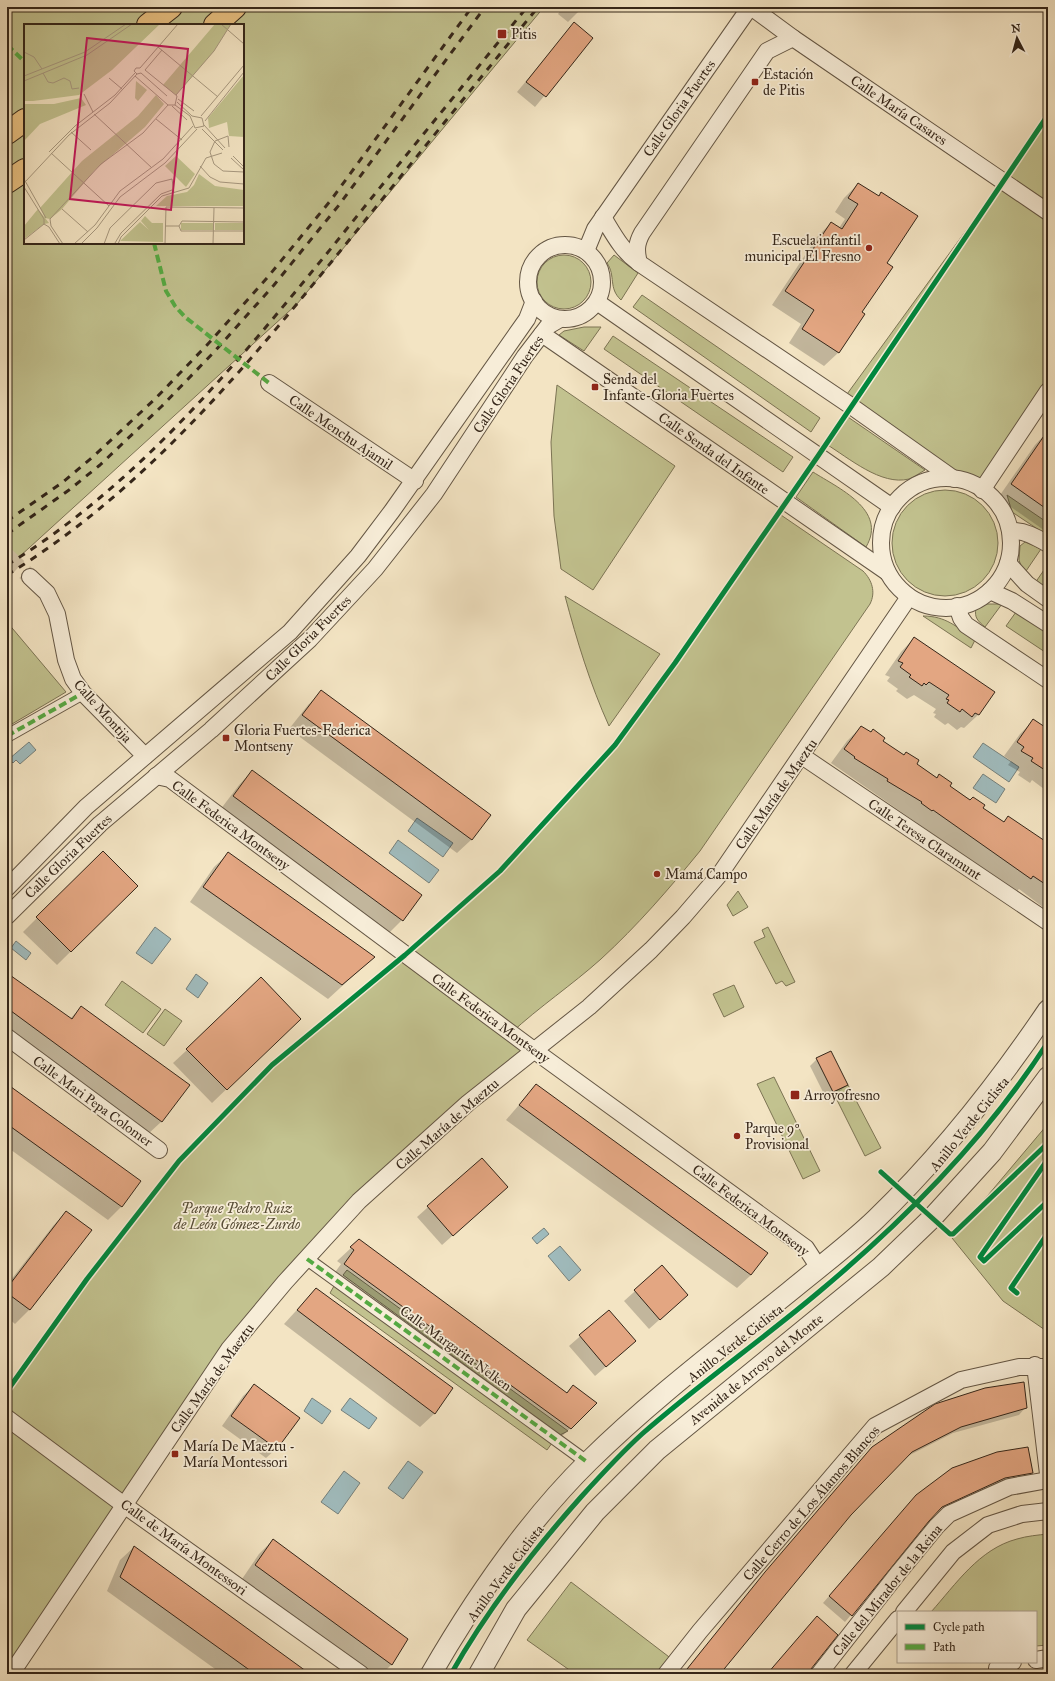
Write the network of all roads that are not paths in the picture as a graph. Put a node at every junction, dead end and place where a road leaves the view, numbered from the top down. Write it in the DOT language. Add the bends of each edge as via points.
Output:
graph roads {
  1 [pos="171,7"];
  2 [pos="235,7"];
  3 [pos="751,7"];
  4 [pos="149,24"];
  5 [pos="216,24"];
  6 [pos="793,38"];
  7 [pos="24,121"];
  8 [pos="7,133"];
  9 [pos="24,171"];
  10 [pos="7,182"];
  11 [pos="1048,212"];
  12 [pos="603,217"];
  13 [pos="586,251"];
  14 [pos="638,257"];
  15 [pos="534,302"];
  16 [pos="596,302"];
  17 [pos="560,319"];
  18 [pos="542,334"];
  19 [pos="268,383"];
  20 [pos="1048,391"];
  21 [pos="954,479"];
  22 [pos="414,482"];
  23 [pos="982,490"];
  24 [pos="892,507"];
  25 [pos="1010,531"];
  26 [pos="1048,544"];
  27 [pos="1008,563"];
  28 [pos="887,572"];
  29 [pos="30,577"];
  30 [pos="990,591"];
  31 [pos="909,597"];
  32 [pos="1048,599"];
  33 [pos="957,606"];
  34 [pos="1048,624"];
  35 [pos="1048,680"];
  36 [pos="83,693"];
  37 [pos="7,736"];
  38 [pos="145,756"];
  39 [pos="802,756"];
  40 [pos="156,776"];
  41 [pos="7,888"];
  42 [pos="7,916"];
  43 [pos="1048,922"];
  44 [pos="1048,1010"];
  45 [pos="7,1037"];
  46 [pos="535,1051"];
  47 [pos="1048,1077"];
  48 [pos="159,1150"];
  49 [pos="307,1259"];
  50 [pos="819,1268"];
  51 [pos="1042,1366"];
  52 [pos="7,1418"];
  53 [pos="587,1462"];
  54 [pos="1048,1474"];
  55 [pos="1048,1480"];
  56 [pos="124,1505"];
  57 [pos="1048,1511"];
  58 [pos="905,1611"];
  59 [pos="897,1620"];
  60 [pos="1048,1658"];
  61 [pos="1037,1660"];
  62 [pos="11,1674"];
  63 [pos="361,1674"];
  64 [pos="431,1674"];
  65 [pos="478,1674"];
  66 [pos="666,1674"];
  67 [pos="819,1674"];
  68 [pos="852,1674"];
  1 -- 4 [label="highway"];
  2 -- 5 [label="highway"];
  3 -- 6 [label="street, Calle María Casares"];
  3 -- 12 [label="street, Calle Gloria Fuertes"];
  6 -- 11 [label="street, Calle María Casares"];
  6 -- 14 [label="street" via="767,51 642,233 638,241"];
  7 -- 8 [label="highway"];
  9 -- 10 [label="highway"];
  12 -- 13 [label="street, Calle Gloria Fuertes" via="595,228"];
  12 -- 14 [label="street" via="628,255"];
  13 -- 15 [label="street" via="569,245 552,247 538,257 528,278"];
  13 -- 16 [label="street" via="596,261 602,274 602,289"];
  14 -- 21 [label="street"];
  15 -- 17 [label="street" via="540,311"];
  15 -- 22 [label="street, Calle Gloria Fuertes" via="527,319"];
  16 -- 17 [label="street" via="591,310 583,315"];
  16 -- 24 [label="street"];
  17 -- 18 [label="street, Calle Gloria Fuertes" via="548,326"];
  18 -- 28 [label="street, Calle Senda del Infante"];
  18 -- 40 [label="street, Calle Gloria Fuertes" via="434,494 376,569 306,644"];
  19 -- 22 [label="street, Calle Menchu Ajamil"];
  20 -- 23 [label="street"];
  21 -- 23 [label="street"];
  21 -- 24 [label="street" via="936,479 919,484 904,494"];
  22 -- 38 [label="street, Calle Gloria Fuertes" via="358,556 290,632"];
  23 -- 25 [label="street" via="995,501"];
  24 -- 28 [label="street" via="884,523 881,539 882,556"];
  25 -- 26 [label="street" via="1033,536"];
  25 -- 27 [label="street"];
  27 -- 30 [label="street" via="1001,578"];
  27 -- 32 [label="street" via="1025,582"];
  28 -- 31 [label="street"];
  29 -- 36 [label="street, Calle Montija" via="47,593 56,614 66,660 73,679"];
  30 -- 33 [label="street" via="975,601"];
  30 -- 34 [label="street" via="1012,601"];
  31 -- 33 [label="street" via="924,605 941,608"];
  31 -- 39 [label="street, Calle María de Maeztu"];
  33 -- 35 [label="street" via="966,625"];
  36 -- 37 [label="street"];
  36 -- 38 [label="street, Calle Montija"];
  38 -- 41 [label="street, Calle Gloria Fuertes" via="86,807"];
  39 -- 43 [label="street, Calle Teresa Claramunt"];
  39 -- 46 [label="street, Calle María de Maeztu" via="720,874 683,917 631,970"];
  40 -- 42 [label="street, Calle Gloria Fuertes" via="100,824"];
  40 -- 46 [label="street, Calle Federica Montseny" via="170,780"];
  44 -- 50 [label="street" via="982,1101 924,1169 875,1220"];
  45 -- 48 [label="street, Calle Mari Pepa Colomer"];
  46 -- 49 [label="street, Calle María de Maeztu" via="468,1103 359,1201"];
  46 -- 50 [label="street, Calle Federica Montseny" via="806,1248"];
  47 -- 65 [label="street, Avenida de Arroyo del Monte" via="992,1152 942,1208 880,1267 657,1450 596,1512 516,1609"];
  49 -- 53 [label="street, Calle Margarita Nelken"];
  49 -- 56 [label="street, Calle María de Maeztu" via="228,1349"];
  50 -- 53 [label="street" via="632,1421"];
  51 -- 54 [label="street, Calle Cerro de Los Álamos Blancos"];
  51 -- 66 [label="street, Calle Cerro de Los Álamos Blancos" via="1019,1367 961,1380 874,1426"];
  52 -- 56 [label="street, Calle de María Montessori"];
  53 -- 64 [label="street" via="514,1548 475,1602"];
  55 -- 67 [label="street, Calle del Mirador de la Reina" via="1009,1486 949,1514 899,1572"];
  56 -- 62 [label="street, Calle María de Maeztu"];
  56 -- 63 [label="street, Calle de María Montessori"];
  57 -- 58 [label="street, Calle del Mirador de la Reina" via="1022,1514 988,1525 953,1552"];
  59 -- 68 [label="street, Calle del Mirador de la Reina"];
  60 -- 61 [label="street"];
}
